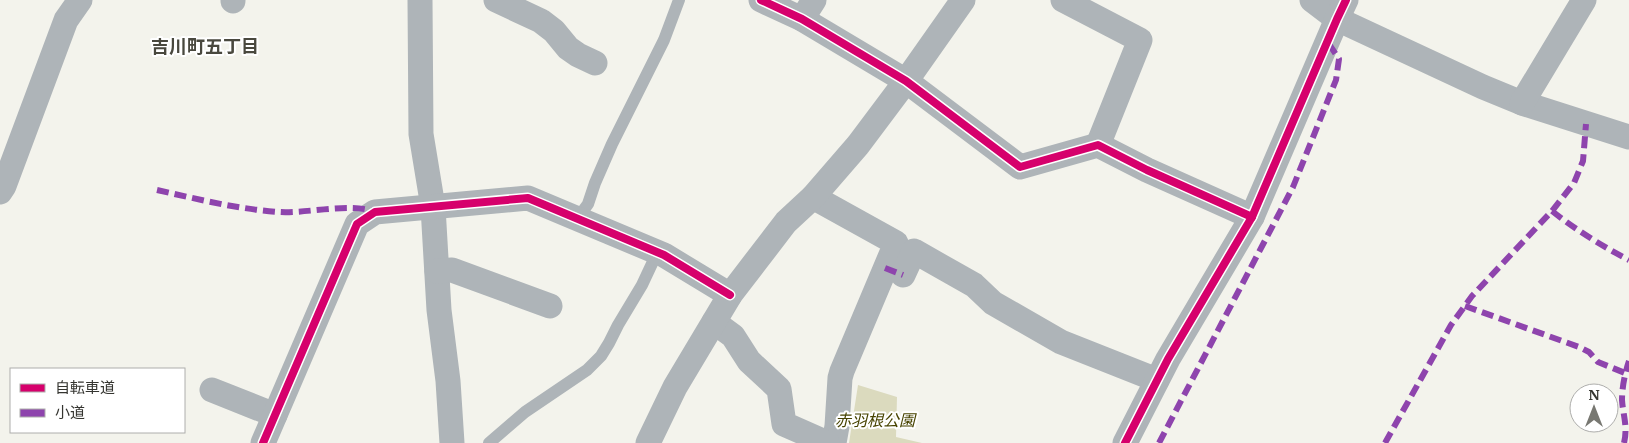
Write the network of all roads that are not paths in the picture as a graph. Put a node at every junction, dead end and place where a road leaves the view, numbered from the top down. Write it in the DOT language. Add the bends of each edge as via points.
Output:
graph roads {
  1 [pos="80,0"];
  2 [pos="420,0"];
  3 [pos="496,0"];
  4 [pos="679,0"];
  5 [pos="761,0"];
  6 [pos="963,0"];
  7 [pos="1063,0"];
  8 [pos="1312,0"];
  9 [pos="1584,0"];
  10 [pos="808,9"];
  11 [pos="1342,9"];
  12 [pos="595,62"];
  13 [pos="906,81"];
  14 [pos="1522,103"];
  15 [pos="1629,137"];
  16 [pos="1098,145"];
  17 [pos="0,192"];
  18 [pos="813,197"];
  19 [pos="433,207"];
  20 [pos="1252,217"];
  21 [pos="578,219"];
  22 [pos="658,253"];
  23 [pos="437,272"];
  24 [pos="903,275"];
  25 [pos="730,295"];
  26 [pos="550,306"];
  27 [pos="714,322"];
  28 [pos="1157,380"];
  29 [pos="240,387"];
  30 [pos="212,390"];
  31 [pos="278,409"];
  32 [pos="263,443"];
  33 [pos="452,443"];
  34 [pos="490,443"];
  35 [pos="648,443"];
  36 [pos="827,443"];
  37 [pos="834,443"];
  38 [pos="1125,443"];
  1 -- 17 [label="street" via="66,20"];
  2 -- 19 [label="street" via="421,134"];
  3 -- 12 [label="street" via="542,21 568,48"];
  4 -- 21 [label="lane" via="664,40 612,144 588,204"];
  5 -- 10 [label="street"];
  6 -- 13 [label="street"];
  7 -- 16 [label="street" via="1140,40"];
  8 -- 11 [label="street"];
  9 -- 14 [label="street"];
  10 -- 13 [label="street"];
  11 -- 14 [label="street"];
  11 -- 20 [label="street"];
  13 -- 16 [label="street" via="1020,167"];
  13 -- 18 [label="street" via="858,145"];
  14 -- 15 [label="street"];
  16 -- 20 [label="street"];
  18 -- 25 [label="street" via="786,222"];
  18 -- 37 [label="street" via="896,243 842,371"];
  19 -- 21 [label="street" via="528,198"];
  19 -- 23 [label="street"];
  19 -- 31 [label="street" via="375,212 357,224"];
  20 -- 28 [label="street"];
  21 -- 22 [label="street"];
  22 -- 25 [label="street"];
  22 -- 34 [label="lane" via="601,356 525,412"];
  23 -- 26 [label="street" via="452,270"];
  23 -- 33 [label="street"];
  24 -- 28 [label="street" via="914,251 974,285 993,303 1061,342"];
  25 -- 27 [label="street"];
  27 -- 35 [label="street" via="675,387"];
  27 -- 36 [label="street" via="733,336 749,361 779,389 784,424"];
  28 -- 38 [label="street"];
  29 -- 31 [label="street"];
  30 -- 31 [label="street"];
  31 -- 32 [label="street"];
}
